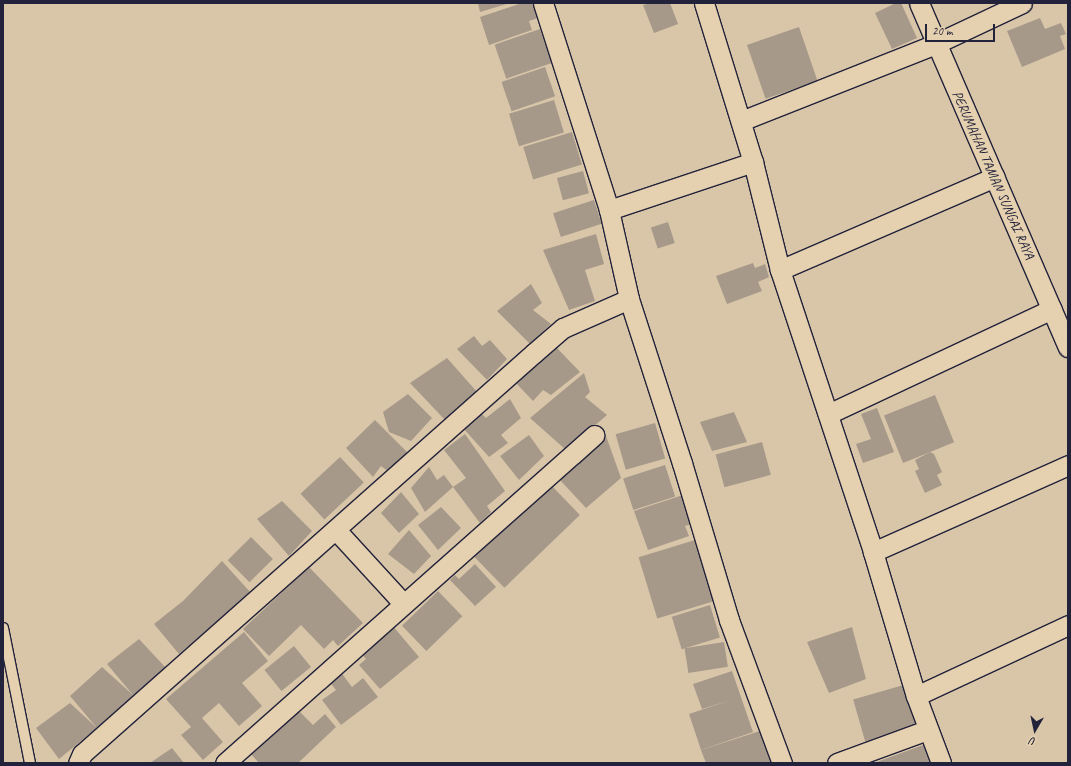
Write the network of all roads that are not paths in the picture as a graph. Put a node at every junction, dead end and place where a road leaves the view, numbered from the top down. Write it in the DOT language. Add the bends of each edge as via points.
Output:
graph roads {
  1 [pos="543,3"];
  2 [pos="704,3"];
  3 [pos="919,3"];
  4 [pos="1022,3"];
  5 [pos="935,44"];
  6 [pos="741,121"];
  7 [pos="754,162"];
  8 [pos="995,177"];
  9 [pos="609,210"];
  10 [pos="780,270"];
  11 [pos="628,299"];
  12 [pos="1052,309"];
  13 [pos="1068,347"];
  14 [pos="828,414"];
  15 [pos="594,435"];
  16 [pos="1068,465"];
  17 [pos="336,530"];
  18 [pos="873,552"];
  19 [pos="403,603"];
  20 [pos="1068,625"];
  21 [pos="3,628"];
  22 [pos="916,696"];
  23 [pos="927,730"];
  24 [pos="30,763"];
  25 [pos="78,763"];
  26 [pos="225,763"];
  27 [pos="782,763"];
  28 [pos="837,763"];
  29 [pos="941,763"];
  1 -- 9 [label="street"];
  2 -- 6 [label="street"];
  3 -- 5 [label="street, PERUMAHAN TAMAN SUNGAI RAYA"];
  4 -- 5 [label="street"];
  5 -- 6 [label="street"];
  5 -- 8 [label="street, PERUMAHAN TAMAN SUNGAI RAYA"];
  6 -- 7 [label="street"];
  7 -- 9 [label="street"];
  7 -- 10 [label="street"];
  8 -- 10 [label="street"];
  8 -- 12 [label="street, PERUMAHAN TAMAN SUNGAI RAYA"];
  9 -- 11 [label="street"];
  10 -- 14 [label="street"];
  11 -- 17 [label="street" via="563,328"];
  11 -- 27 [label="street" via="682,463 729,620"];
  12 -- 13 [label="street, PERUMAHAN TAMAN SUNGAI RAYA"];
  12 -- 14 [label="street"];
  14 -- 18 [label="street"];
  15 -- 19 [label="street"];
  16 -- 18 [label="street"];
  17 -- 19 [label="street"];
  17 -- 25 [label="street" via="82,754"];
  18 -- 22 [label="street"];
  19 -- 26 [label="street"];
  20 -- 22 [label="street"];
  21 -- 24 [label="lane"];
  22 -- 23 [label="street"];
  23 -- 28 [label="street"];
  23 -- 29 [label="street"];
}
